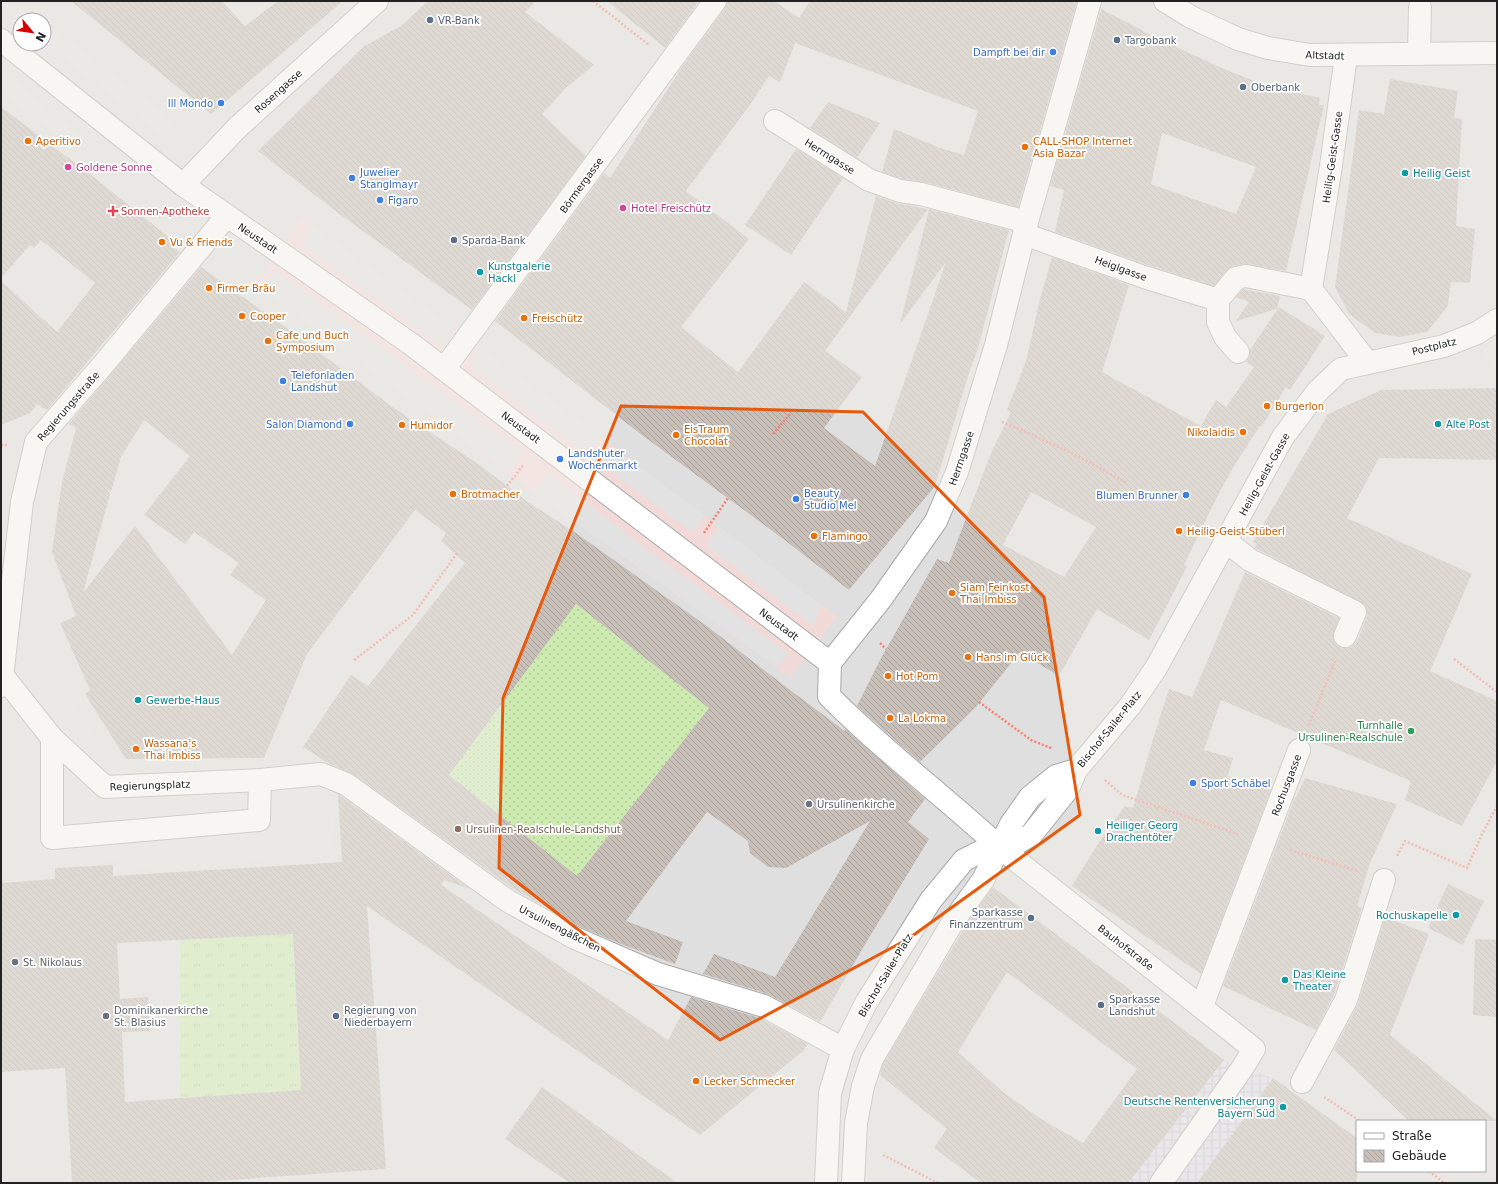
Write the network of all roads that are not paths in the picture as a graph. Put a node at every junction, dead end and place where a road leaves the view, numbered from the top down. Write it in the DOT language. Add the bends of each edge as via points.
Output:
graph roads {
  1 [pos="378,1"];
  2 [pos="715,1"];
  3 [pos="1090,1"];
  4 [pos="1165,1"];
  5 [pos="1420,7"];
  6 [pos="1,40"];
  7 [pos="1419,53"];
  8 [pos="1497,53"];
  9 [pos="1346,56"];
  10 [pos="775,121"];
  11 [pos="183,185"];
  12 [pos="226,217"];
  13 [pos="1026,228"];
  14 [pos="1311,289"];
  15 [pos="1218,300"];
  16 [pos="1497,320"];
  17 [pos="1238,352"];
  18 [pos="1367,362"];
  19 [pos="444,368"];
  20 [pos="1227,542"];
  21 [pos="1345,636"];
  22 [pos="830,663"];
  23 [pos="1156,668"];
  24 [pos="2,681"];
  25 [pos="52,738"];
  26 [pos="1299,750"];
  27 [pos="321,774"];
  28 [pos="260,780"];
  29 [pos="998,846"];
  30 [pos="1384,880"];
  31 [pos="1202,1006"];
  32 [pos="843,1049"];
  33 [pos="1302,1082"];
  34 [pos="826,1183"];
  35 [pos="853,1183"];
  36 [pos="1161,1183"];
  1 -- 11 [label="street, Rosengasse" via="238,128"];
  2 -- 19 [label="street, Börmergasse"];
  3 -- 13 [label="street, Herrngasse"];
  4 -- 9 [label="street, Altstadt" via="1191,17 1238,39 1268,48 1310,55"];
  5 -- 7 [label="street"];
  6 -- 11 [label="street, Neustadt"];
  7 -- 8 [label="street, Altstadt"];
  7 -- 9 [label="street, Altstadt"];
  9 -- 14 [label="street, Heilig-Geist-Gasse"];
  10 -- 13 [label="street, Herrngasse" via="869,180"];
  11 -- 12 [label="street, Neustadt"];
  12 -- 19 [label="street, Neustadt"];
  12 -- 24 [label="street, Regierungsstraße" via="36,442 22,502"];
  13 -- 15 [label="street, Heiglgasse" via="1144,277"];
  13 -- 22 [label="street, Herrngasse" via="996,345 958,472 936,521 881,600"];
  14 -- 15 [label="street" via="1246,276 1236,278"];
  14 -- 18 [label="street"];
  15 -- 17 [label="street" via="1218,322"];
  16 -- 18 [label="street, Postplatz" via="1477,333 1444,346"];
  18 -- 20 [label="street, Heilig-Geist-Gasse" via="1341,369 1317,392 1283,437"];
  19 -- 22 [label="street, Neustadt"];
  20 -- 21 [label="street" via="1250,560 1355,612"];
  20 -- 23 [label="street, Heilig-Geist-Gasse"];
  22 -- 29 [label="street" via="829,696"];
  23 -- 29 [label="street, Bischof-Sailer-Platz" via="1130,706 1080,766 1056,776 1030,797"];
  24 -- 25 [label="street, Regierungsplatz"];
  25 -- 28 [label="street, Regierungsplatz" via="105,787"];
  25 -- 28 [label="street" via="52,838 259,820"];
  26 -- 31 [label="street, Rochusgasse"];
  27 -- 28 [label="street, Regierungsplatz"];
  27 -- 32 [label="street, Ursulinengäßchen" via="346,784 508,901 575,938 658,974 764,1006"];
  29 -- 31 [label="street, Bauhofstraße"];
  29 -- 32 [label="street, Bischof-Sailer-Platz" via="964,860 931,900 866,1003"];
  29 -- 35 [label="street, Bischof-Sailer-Platz" via="983,880 954,920 872,1059 863,1086 854,1141"];
  30 -- 33 [label="street" via="1346,1000"];
  31 -- 36 [label="street, Bauhofstraße" via="1254,1049 1244,1067"];
  32 -- 34 [label="street, Bischof-Sailer-Platz" via="830,1093"];
}
